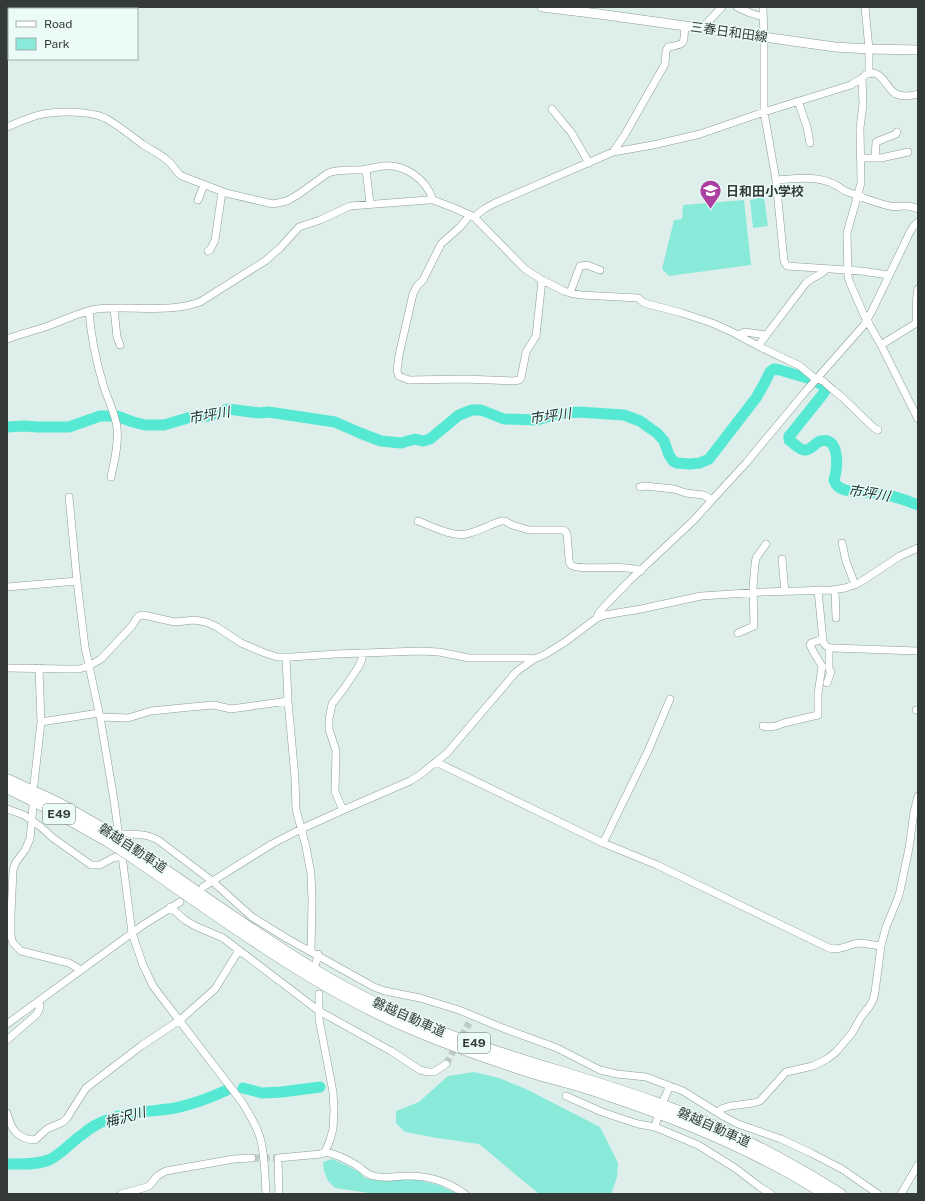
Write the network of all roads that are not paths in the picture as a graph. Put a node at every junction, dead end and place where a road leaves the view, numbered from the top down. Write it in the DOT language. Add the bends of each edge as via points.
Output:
graph roads {
  1 [pos="542,7"];
  2 [pos="722,7"];
  3 [pos="737,7"];
  4 [pos="763,7"];
  5 [pos="865,7"];
  6 [pos="763,17"];
  7 [pos="685,26"];
  8 [pos="703,28"];
  9 [pos="764,38"];
  10 [pos="869,49"];
  11 [pos="918,50"];
  12 [pos="869,74"];
  13 [pos="862,78"];
  14 [pos="918,94"];
  15 [pos="798,101"];
  16 [pos="552,109"];
  17 [pos="764,112"];
  18 [pos="7,127"];
  19 [pos="898,132"];
  20 [pos="810,143"];
  21 [pos="613,152"];
  22 [pos="908,152"];
  23 [pos="860,158"];
  24 [pos="875,158"];
  25 [pos="589,163"];
  26 [pos="366,169"];
  27 [pos="776,180"];
  28 [pos="204,185"];
  29 [pos="222,192"];
  30 [pos="858,196"];
  31 [pos="198,200"];
  32 [pos="433,200"];
  33 [pos="370,204"];
  34 [pos="918,208"];
  35 [pos="472,216"];
  36 [pos="918,222"];
  37 [pos="208,251"];
  38 [pos="826,269"];
  39 [pos="600,270"];
  40 [pos="848,270"];
  41 [pos="889,275"];
  42 [pos="542,280"];
  43 [pos="918,289"];
  44 [pos="570,293"];
  45 [pos="114,309"];
  46 [pos="89,311"];
  47 [pos="867,320"];
  48 [pos="917,322"];
  49 [pos="738,335"];
  50 [pos="766,335"];
  51 [pos="7,339"];
  52 [pos="120,345"];
  53 [pos="881,345"];
  54 [pos="758,346"];
  55 [pos="818,378"];
  56 [pos="918,419"];
  57 [pos="878,430"];
  58 [pos="111,477"];
  59 [pos="640,487"];
  60 [pos="69,497"];
  61 [pos="712,500"];
  62 [pos="418,521"];
  63 [pos="842,543"];
  64 [pos="766,544"];
  65 [pos="918,548"];
  66 [pos="782,559"];
  67 [pos="641,571"];
  68 [pos="77,581"];
  69 [pos="855,585"];
  70 [pos="7,587"];
  71 [pos="818,590"];
  72 [pos="834,590"];
  73 [pos="785,592"];
  74 [pos="753,593"];
  75 [pos="597,618"];
  76 [pos="836,618"];
  77 [pos="738,633"];
  78 [pos="823,639"];
  79 [pos="829,648"];
  80 [pos="918,651"];
  81 [pos="362,653"];
  82 [pos="286,657"];
  83 [pos="534,659"];
  84 [pos="89,666"];
  85 [pos="7,668"];
  86 [pos="39,668"];
  87 [pos="827,684"];
  88 [pos="670,699"];
  89 [pos="288,701"];
  90 [pos="100,715"];
  91 [pos="41,722"];
  92 [pos="763,726"];
  93 [pos="436,762"];
  94 [pos="7,778"];
  95 [pos="34,784"];
  96 [pos="7,788"];
  97 [pos="918,796"];
  98 [pos="33,806"];
  99 [pos="7,809"];
  100 [pos="343,810"];
  101 [pos="31,820"];
  102 [pos="915,820"];
  103 [pos="301,829"];
  104 [pos="113,832"];
  105 [pos="603,843"];
  106 [pos="122,856"];
  107 [pos="212,881"];
  108 [pos="203,887"];
  109 [pos="180,902"];
  110 [pos="170,907"];
  111 [pos="9,908"];
  112 [pos="132,933"];
  113 [pos="881,946"];
  114 [pos="239,950"];
  115 [pos="314,953"];
  116 [pos="316,963"];
  117 [pos="81,970"];
  118 [pos="319,994"];
  119 [pos="39,1001"];
  120 [pos="319,1011"];
  121 [pos="472,1015"];
  122 [pos="180,1020"];
  123 [pos="469,1023"];
  124 [pos="7,1024"];
  125 [pos="7,1040"];
  126 [pos="446,1064"];
  127 [pos="670,1086"];
  128 [pos="566,1096"];
  129 [pos="664,1099"];
  130 [pos="718,1112"];
  131 [pos="7,1113"];
  132 [pos="657,1119"];
  133 [pos="655,1126"];
  134 [pos="325,1152"];
  135 [pos="252,1158"];
  136 [pos="918,1166"];
  137 [pos="121,1194"];
  138 [pos="266,1194"];
  139 [pos="279,1194"];
  140 [pos="465,1194"];
  141 [pos="771,1194"];
  142 [pos="824,1194"];
  143 [pos="841,1194"];
  144 [pos="878,1194"];
  145 [pos="900,1194"];
  1 -- 7 [label="main road, 三春日和田線"];
  2 -- 8 [label="street"];
  3 -- 6 [label="street"];
  4 -- 6 [label="street"];
  5 -- 10 [label="street"];
  6 -- 9 [label="street"];
  7 -- 8 [label="main road, 三春日和田線"];
  7 -- 21 [label="street" via="684,42 668,47 665,64"];
  8 -- 9 [label="main road, 三春日和田線"];
  9 -- 10 [label="main road, 三春日和田線"];
  9 -- 17 [label="street"];
  10 -- 11 [label="main road, 三春日和田線"];
  10 -- 12 [label="street"];
  12 -- 13 [label="street"];
  12 -- 14 [label="street" via="879,75 895,94"];
  13 -- 15 [label="street" via="851,85"];
  13 -- 23 [label="street"];
  15 -- 17 [label="street"];
  15 -- 20 [label="street"];
  16 -- 25 [label="street" via="571,132"];
  17 -- 21 [label="street" via="700,134"];
  17 -- 27 [label="street"];
  18 -- 28 [label="street" via="42,115 76,112 95,115 121,128 169,161 179,174"];
  19 -- 24 [label="street" via="876,142"];
  21 -- 25 [label="street"];
  22 -- 24 [label="street"];
  23 -- 24 [label="street"];
  23 -- 30 [label="street" via="861,184"];
  25 -- 35 [label="street" via="495,203"];
  26 -- 29 [label="street" via="328,173 299,194 276,204"];
  26 -- 32 [label="street" via="392,166 410,172 421,180"];
  26 -- 33 [label="street"];
  27 -- 30 [label="street" via="813,178 839,186"];
  27 -- 38 [label="street" via="784,261 787,266"];
  28 -- 29 [label="street"];
  28 -- 31 [label="street"];
  29 -- 37 [label="street" via="215,240"];
  30 -- 34 [label="street" via="891,206"];
  30 -- 40 [label="street" via="847,233"];
  32 -- 33 [label="street"];
  32 -- 35 [label="street"];
  33 -- 45 [label="street" via="346,207 299,227 265,261 191,306"];
  35 -- 42 [label="street" via="525,269"];
  35 -- 42 [label="street" via="441,244 413,294 398,355 399,376 409,380 519,380 526,352 536,336"];
  36 -- 41 [label="street" via="910,232"];
  38 -- 40 [label="street"];
  38 -- 50 [label="street" via="806,283"];
  39 -- 44 [label="street" via="587,265 580,266"];
  40 -- 41 [label="street"];
  40 -- 47 [label="street" via="850,283"];
  41 -- 47 [label="street"];
  42 -- 44 [label="street"];
  43 -- 48 [label="street"];
  44 -- 49 [label="street" via="638,298 644,303 712,323"];
  45 -- 46 [label="street"];
  45 -- 52 [label="street"];
  46 -- 51 [label="street"];
  46 -- 58 [label="street" via="98,367 118,435"];
  47 -- 53 [label="street"];
  47 -- 55 [label="street"];
  48 -- 53 [label="street"];
  49 -- 50 [label="street" via="745,332"];
  49 -- 54 [label="street"];
  50 -- 54 [label="street"];
  53 -- 56 [label="street"];
  54 -- 55 [label="street" via="800,366"];
  55 -- 57 [label="street"];
  55 -- 61 [label="street"];
  59 -- 61 [label="street" via="674,489 703,495"];
  60 -- 68 [label="street"];
  61 -- 67 [label="street"];
  62 -- 67 [label="street" via="459,535 501,521 529,530 562,530 567,534 569,559 572,565 589,568 632,568"];
  63 -- 69 [label="street"];
  64 -- 74 [label="street" via="756,560"];
  65 -- 69 [label="street" via="900,556"];
  66 -- 73 [label="street"];
  67 -- 75 [label="street" via="603,608"];
  68 -- 70 [label="street"];
  68 -- 84 [label="street"];
  69 -- 72 [label="street"];
  71 -- 72 [label="street"];
  71 -- 73 [label="street"];
  71 -- 78 [label="street"];
  72 -- 76 [label="street"];
  73 -- 74 [label="street"];
  74 -- 75 [label="street" via="697,597"];
  74 -- 77 [label="street" via="754,626"];
  75 -- 83 [label="street" via="565,642"];
  78 -- 79 [label="street" via="824,645"];
  78 -- 92 [label="street" via="810,645 822,666 818,715 776,726"];
  79 -- 80 [label="street"];
  79 -- 87 [label="street" via="831,672"];
  81 -- 82 [label="street"];
  81 -- 83 [label="street" via="420,651 469,658"];
  81 -- 100 [label="street" via="359,666 332,704 328,719 336,751 335,792"];
  82 -- 84 [label="street" via="277,657 241,643 206,622 170,621 144,615 137,618 101,659"];
  82 -- 89 [label="street"];
  83 -- 93 [label="street" via="516,672 447,753"];
  84 -- 86 [label="street" via="79,669"];
  84 -- 90 [label="street"];
  85 -- 86 [label="street"];
  86 -- 91 [label="street"];
  88 -- 105 [label="street"];
  89 -- 90 [label="street" via="231,709 214,705 151,711 128,718"];
  89 -- 103 [label="street" via="296,809"];
  90 -- 91 [label="street"];
  90 -- 104 [label="street" via="114,800"];
  91 -- 95 [label="street"];
  93 -- 100 [label="street" via="410,781"];
  93 -- 105 [label="street"];
  94 -- 104 [label="highway, 磐越自動車道 / E49"];
  96 -- 142 [label="highway, 磐越自動車道 / E49, bridge" via="110,843 279,958 376,1013 464,1050 608,1095 690,1125 782,1169"];
  97 -- 102 [label="street"];
  98 -- 101 [label="street"];
  99 -- 101 [label="street"];
  100 -- 103 [label="street"];
  101 -- 106 [label="street" via="91,865 100,865"];
  101 -- 111 [label="street" via="30,839 13,870"];
  102 -- 113 [label="street" via="900,891"];
  103 -- 107 [label="street"];
  103 -- 115 [label="street" via="311,874"];
  104 -- 106 [label="street"];
  104 -- 107 [label="street" via="150,836"];
  104 -- 143 [label="highway, 磐越自動車道 / E49, bridge" via="256,932 307,965 373,1001 463,1040 693,1116 753,1144"];
  105 -- 113 [label="street" via="657,865 829,948 839,949 861,943"];
  106 -- 112 [label="street"];
  107 -- 108 [label="street"];
  107 -- 115 [label="street" via="252,917"];
  109 -- 110 [label="street"];
  110 -- 112 [label="street"];
  110 -- 114 [label="street" via="185,920 223,938"];
  111 -- 117 [label="street" via="11,936 17,948 69,963"];
  112 -- 117 [label="street"];
  112 -- 122 [label="street" via="153,986"];
  113 -- 130 [label="street" via="873,1000 852,1033 833,1055 813,1066 786,1072 760,1101 730,1106"];
  114 -- 120 [label="street"];
  114 -- 122 [label="street" via="215,989"];
  115 -- 116 [label="street"];
  115 -- 121 [label="street" via="385,991 420,998"];
  117 -- 119 [label="street"];
  118 -- 120 [label="street"];
  119 -- 124 [label="street"];
  119 -- 125 [label="street" via="37,1014"];
  120 -- 126 [label="street" via="392,1051 420,1070 434,1072"];
  120 -- 134 [label="street" via="334,1110 333,1129"];
  121 -- 123 [label="street"];
  121 -- 127 [label="street" via="557,1048 600,1070 646,1077"];
  122 -- 131 [label="street" via="86,1088 63,1122 47,1129 35,1140 13,1130"];
  122 -- 138 [label="street" via="242,1102 255,1125 263,1152"];
  127 -- 129 [label="street"];
  127 -- 130 [label="street"];
  128 -- 133 [label="street" via="602,1112 638,1124"];
  130 -- 144 [label="street" via="738,1124 811,1153 842,1169"];
  132 -- 133 [label="street"];
  133 -- 141 [label="street" via="698,1145"];
  134 -- 139 [label="street" via="319,1155 278,1158"];
  134 -- 140 [label="street" via="358,1165 373,1176 428,1178 450,1184"];
  135 -- 137 [label="street" via="166,1171 157,1176 150,1186"];
  136 -- 145 [label="street"];
}
